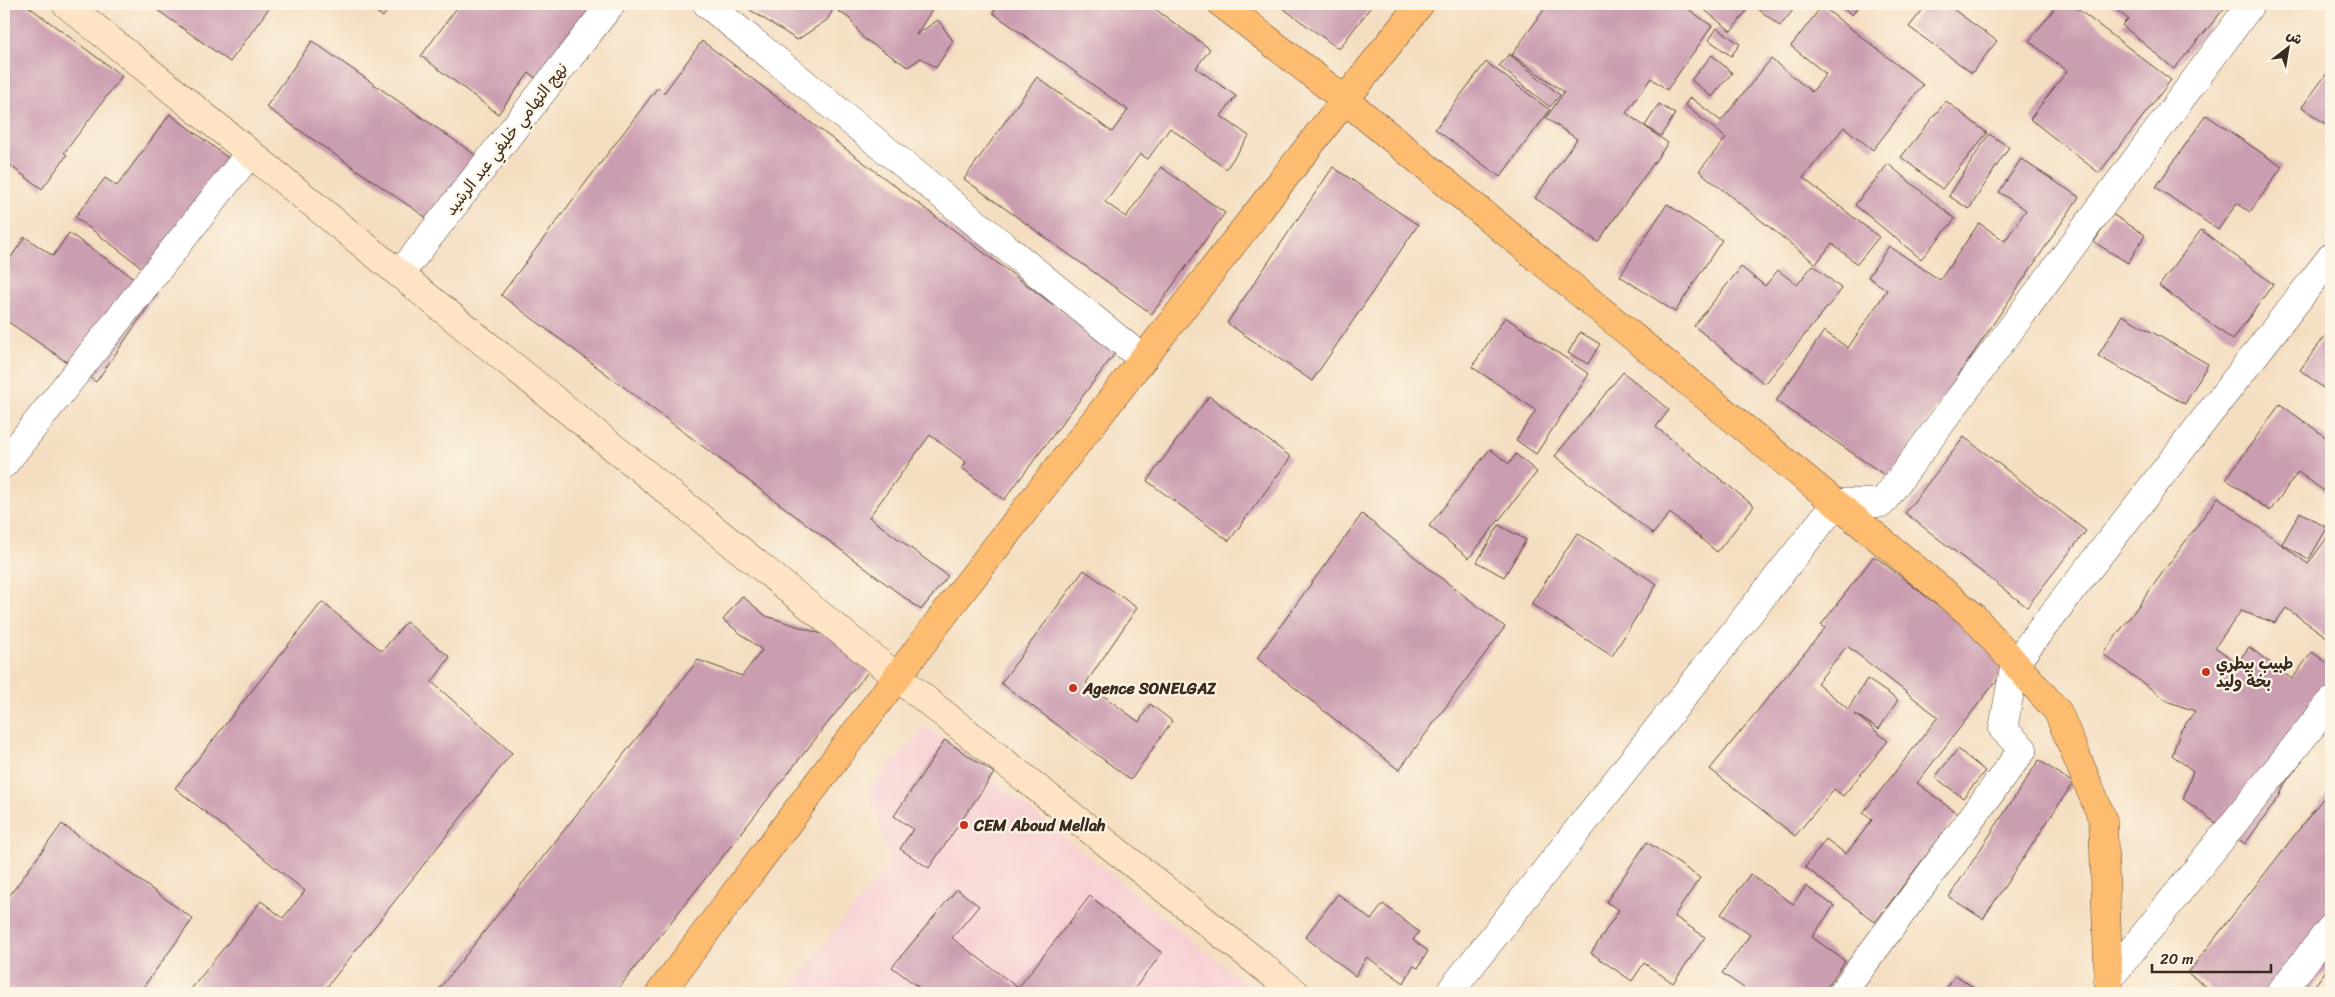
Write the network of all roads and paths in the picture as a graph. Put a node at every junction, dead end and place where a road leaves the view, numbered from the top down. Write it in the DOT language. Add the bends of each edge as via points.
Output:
graph roads {
  1 [pos="66,4"];
  2 [pos="611,4"];
  3 [pos="707,4"];
  4 [pos="1222,4"];
  5 [pos="1420,4"];
  6 [pos="2251,4"];
  7 [pos="1344,99"];
  8 [pos="250,152"];
  9 [pos="2331,257"];
  10 [pos="400,274"];
  11 [pos="1143,359"];
  12 [pos="4,464"];
  13 [pos="1836,503"];
  14 [pos="2015,663"];
  15 [pos="897,677"];
  16 [pos="2331,702"];
  17 [pos="2331,928"];
  18 [pos="2108,987"];
  19 [pos="660,993"];
  20 [pos="1296,993"];
  21 [pos="1449,993"];
  22 [pos="1842,993"];
  23 [pos="2280,993"];
  1 -- 8 [label="street"];
  2 -- 10 [label="street, نهج التهامي خليفي عبد الرشيد"];
  3 -- 11 [label="street"];
  4 -- 7 [label="main road"];
  5 -- 7 [label="main road"];
  6 -- 13 [label="street" via="1882,503"];
  7 -- 11 [label="main road"];
  7 -- 13 [label="main road"];
  8 -- 10 [label="street"];
  8 -- 12 [label="street"];
  9 -- 14 [label="street"];
  10 -- 15 [label="street"];
  11 -- 15 [label="main road"];
  13 -- 14 [label="main road" via="1973,616"];
  13 -- 21 [label="street"];
  14 -- 18 [label="main road" via="2058,712 2103,820"];
  14 -- 22 [label="street" via="2003,729 2023,748"];
  15 -- 19 [label="main road"];
  15 -- 20 [label="street"];
  16 -- 18 [label="street"];
  17 -- 23 [label="street"];
}
